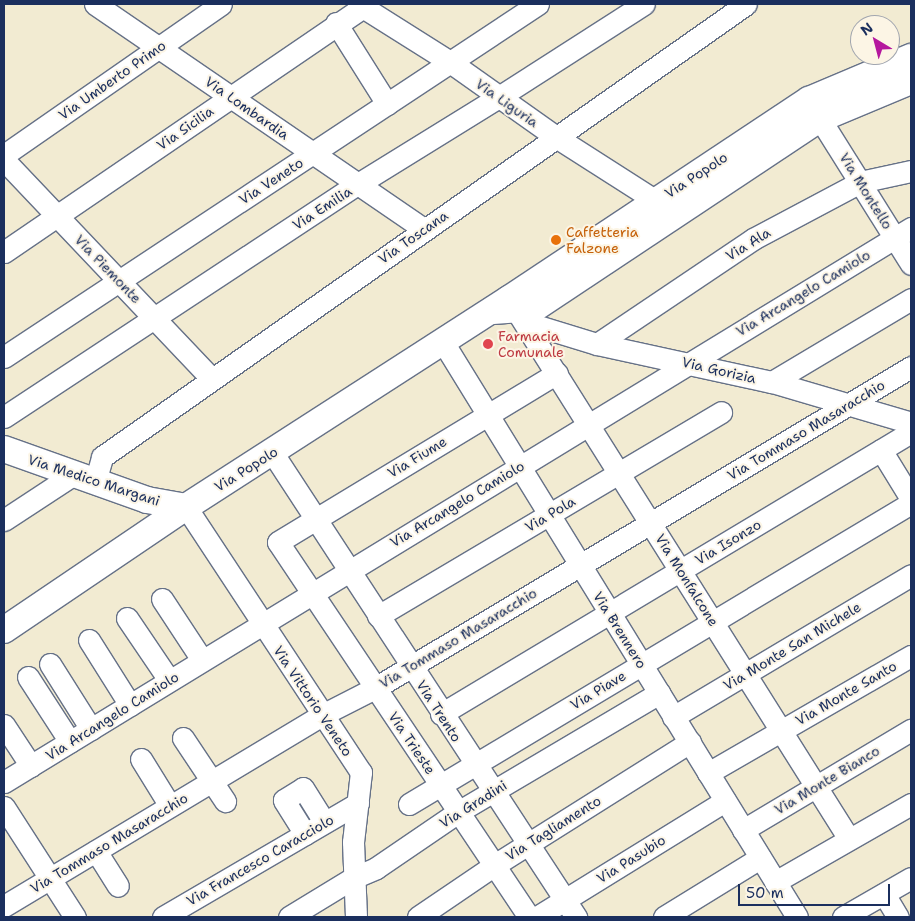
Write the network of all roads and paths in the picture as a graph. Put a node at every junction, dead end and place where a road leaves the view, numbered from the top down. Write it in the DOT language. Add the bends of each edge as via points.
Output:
graph roads {
  1 [pos="96,4"];
  2 [pos="221,4"];
  3 [pos="538,4"];
  4 [pos="644,4"];
  5 [pos="746,4"];
  6 [pos="362,5"];
  7 [pos="336,24"];
  8 [pos="159,47"];
  9 [pos="911,57"];
  10 [pos="450,62"];
  11 [pos="911,82"];
  12 [pos="230,97"];
  13 [pos="499,98"];
  14 [pos="388,104"];
  15 [pos="820,119"];
  16 [pos="556,137"];
  17 [pos="314,154"];
  18 [pos="4,156"];
  19 [pos="4,160"];
  20 [pos="911,170"];
  21 [pos="860,182"];
  22 [pos="358,184"];
  23 [pos="656,201"];
  24 [pos="57,216"];
  25 [pos="424,229"];
  26 [pos="903,232"];
  27 [pos="4,252"];
  28 [pos="911,264"];
  29 [pos="119,281"];
  30 [pos="911,298"];
  31 [pos="510,310"];
  32 [pos="155,318"];
  33 [pos="443,342"];
  34 [pos="597,344"];
  35 [pos="4,357"];
  36 [pos="688,362"];
  37 [pos="911,367"];
  38 [pos="557,373"];
  39 [pos="212,379"];
  40 [pos="772,382"];
  41 [pos="850,403"];
  42 [pos="721,412"];
  43 [pos="487,415"];
  44 [pos="4,417"];
  45 [pos="911,423"];
  46 [pos="589,424"];
  47 [pos="911,432"];
  48 [pos="4,449"];
  49 [pos="881,450"];
  50 [pos="272,452"];
  51 [pos="519,467"];
  52 [pos="620,473"];
  53 [pos="84,478"];
  54 [pos="147,500"];
  55 [pos="911,501"];
  56 [pos="186,507"];
  57 [pos="549,515"];
  58 [pos="4,520"];
  59 [pos="315,520"];
  60 [pos="651,522"];
  61 [pos="160,525"];
  62 [pos="278,542"];
  63 [pos="580,566"];
  64 [pos="348,570"];
  65 [pos="681,570"];
  66 [pos="911,575"];
  67 [pos="312,592"];
  68 [pos="162,599"];
  69 [pos="609,613"];
  70 [pos="378,616"];
  71 [pos="127,618"];
  72 [pos="712,620"];
  73 [pos="262,623"];
  74 [pos="4,630"];
  75 [pos="89,640"];
  76 [pos="911,656"];
  77 [pos="202,660"];
  78 [pos="50,664"];
  79 [pos="641,664"];
  80 [pos="410,665"];
  81 [pos="746,673"];
  82 [pos="28,677"];
  83 [pos="169,680"];
  84 [pos="374,688"];
  85 [pos="659,694"];
  86 [pos="130,705"];
  87 [pos="442,714"];
  88 [pos="322,715"];
  89 [pos="673,717"];
  90 [pos="4,725"];
  91 [pos="90,729"];
  92 [pos="911,730"];
  93 [pos="782,731"];
  94 [pos="183,738"];
  95 [pos="70,742"];
  96 [pos="690,742"];
  97 [pos="141,759"];
  98 [pos="474,765"];
  99 [pos="31,766"];
  100 [pos="708,773"];
  101 [pos="212,781"];
  102 [pos="4,782"];
  103 [pos="440,785"];
  104 [pos="816,786"];
  105 [pos="492,792"];
  106 [pos="725,800"];
  107 [pos="225,801"];
  108 [pos="358,803"];
  109 [pos="409,804"];
  110 [pos="911,804"];
  111 [pos="170,806"];
  112 [pos="4,807"];
  113 [pos="458,812"];
  114 [pos="324,822"];
  115 [pos="743,830"];
  116 [pos="305,834"];
  117 [pos="849,839"];
  118 [pos="527,845"];
  119 [pos="96,851"];
  120 [pos="760,858"];
  121 [pos="493,866"];
  122 [pos="353,878"];
  123 [pos="911,878"];
  124 [pos="50,879"];
  125 [pos="775,882"];
  126 [pos="118,886"];
  127 [pos="884,894"];
  128 [pos="4,906"];
  129 [pos="570,909"];
  130 [pos="75,917"];
  131 [pos="163,917"];
  132 [pos="289,917"];
  133 [pos="356,917"];
  134 [pos="418,917"];
  135 [pos="529,917"];
  136 [pos="536,917"];
  137 [pos="664,917"];
  138 [pos="797,917"];
  139 [pos="843,917"];
  140 [pos="898,917"];
  1 -- 8 [label="street, Via Lombardia"];
  2 -- 8 [label="street, Via Umberto Primo"];
  3 -- 10 [label="street, Via Veneto"];
  4 -- 13 [label="street, Via Emilia"];
  5 -- 16 [label="street, Via Toscana"];
  6 -- 7 [label="street, Via Sicilia"];
  6 -- 10 [label="street, Via Liguria"];
  7 -- 12 [label="street, Via Sicilia"];
  7 -- 14 [label="street"];
  8 -- 12 [label="street, Via Lombardia"];
  8 -- 18 [label="street, Via Umberto Primo"];
  9 -- 23 [label="street, Via Popolo" via="809,100"];
  10 -- 13 [label="street, Via Liguria"];
  10 -- 14 [label="street, Via Veneto"];
  11 -- 15 [label="street, Via Popolo"];
  12 -- 17 [label="street, Via Lombardia"];
  12 -- 24 [label="street, Via Sicilia"];
  13 -- 16 [label="street, Via Liguria"];
  13 -- 22 [label="street, Via Emilia"];
  14 -- 17 [label="street, Via Veneto"];
  15 -- 21 [label="street, Via Montello"];
  15 -- 31 [label="street, Via Popolo" via="535,308"];
  16 -- 23 [label="street, Via Liguria"];
  16 -- 25 [label="street, Via Toscana"];
  17 -- 22 [label="street, Via Lombardia"];
  17 -- 29 [label="street, Via Veneto"];
  19 -- 24 [label="street, Via Piemonte"];
  20 -- 21 [label="street, Via Ala"];
  21 -- 26 [label="street, Via Montello"];
  21 -- 34 [label="street, Via Ala" via="752,239"];
  22 -- 25 [label="street, Via Lombardia"];
  22 -- 32 [label="street, Via Emilia"];
  23 -- 31 [label="street, Via Popolo"];
  24 -- 27 [label="street, Via Sicilia"];
  24 -- 29 [label="street, Via Piemonte"];
  25 -- 39 [label="street, Via Toscana"];
  26 -- 28 [label="street, Via Montello"];
  26 -- 36 [label="street, Via Arcangelo Camiolo"];
  29 -- 32 [label="street, Via Piemonte"];
  29 -- 35 [label="street, Via Veneto"];
  30 -- 40 [label="street"];
  31 -- 33 [label="street, Via Popolo"];
  31 -- 34 [label="street, Via Gorizia"];
  31 -- 38 [label="street, Via Monfalcone"];
  32 -- 39 [label="street, Via Piemonte"];
  32 -- 44 [label="street, Via Emilia"];
  33 -- 43 [label="street, Via Brennero"];
  33 -- 50 [label="street, Via Popolo"];
  34 -- 36 [label="street, Via Gorizia"];
  36 -- 40 [label="street, Via Gorizia"];
  36 -- 46 [label="street, Via Arcangelo Camiolo"];
  37 -- 41 [label="street, Via Tommaso Masaracchio"];
  38 -- 43 [label="street, Via Fiume"];
  38 -- 46 [label="street, Via Monfalcone"];
  39 -- 53 [label="street, Via Toscana" via="102,456"];
  40 -- 41 [label="street, Via Gorizia"];
  41 -- 45 [label="street, Via Gorizia"];
  41 -- 60 [label="street, Via Tommaso Masaracchio"];
  42 -- 52 [label="street, Via Pola"];
  43 -- 51 [label="street, Via Brennero"];
  43 -- 59 [label="street, Via Fiume"];
  46 -- 51 [label="street, Via Arcangelo Camiolo"];
  46 -- 52 [label="street, Via Monfalcone"];
  47 -- 49 [label="street, Via Isonzo"];
  48 -- 53 [label="street, Via Medico Margani"];
  49 -- 55 [label="street"];
  49 -- 65 [label="street, Via Isonzo"];
  50 -- 56 [label="street, Via Popolo"];
  50 -- 59 [label="street, Via Trento"];
  51 -- 57 [label="street, Via Brennero"];
  51 -- 64 [label="street, Via Arcangelo Camiolo"];
  52 -- 57 [label="street, Via Pola"];
  52 -- 60 [label="street, Via Monfalcone"];
  53 -- 54 [label="street, Via Medico Margani"];
  53 -- 58 [label="street"];
  54 -- 56 [label="street, Via Medico Margani"];
  54 -- 61 [label="street"];
  55 -- 72 [label="street, Via Piave"];
  56 -- 61 [label="street, Via Popolo"];
  56 -- 73 [label="street, Via Vittorio Veneto"];
  57 -- 63 [label="street, Via Brennero"];
  57 -- 70 [label="street, Via Pola"];
  59 -- 62 [label="street, Via Fiume"];
  59 -- 64 [label="street, Via Trento"];
  60 -- 63 [label="street, Via Tommaso Masaracchio"];
  60 -- 65 [label="street, Via Monfalcone"];
  61 -- 74 [label="street, Via Popolo"];
  62 -- 67 [label="street, Via Trieste"];
  63 -- 69 [label="street, Via Brennero"];
  63 -- 80 [label="street, Via Tommaso Masaracchio"];
  64 -- 67 [label="street, Via Arcangelo Camiolo"];
  64 -- 70 [label="street, Via Trento"];
  65 -- 69 [label="street, Via Isonzo"];
  65 -- 72 [label="street, Via Monfalcone"];
  66 -- 81 [label="street, Via Monte San Michele"];
  67 -- 73 [label="street, Via Arcangelo Camiolo"];
  67 -- 84 [label="street, Via Trieste"];
  68 -- 77 [label="street"];
  69 -- 79 [label="street, Via Brennero"];
  69 -- 87 [label="street, Via Isonzo"];
  70 -- 80 [label="street, Via Trento"];
  71 -- 83 [label="street"];
  72 -- 79 [label="street, Via Piave"];
  72 -- 81 [label="street, Via Monfalcone"];
  73 -- 77 [label="street, Via Arcangelo Camiolo"];
  73 -- 88 [label="street, Via Vittorio Veneto"];
  75 -- 86 [label="street"];
  76 -- 93 [label="street, Via Monte Santo"];
  77 -- 83 [label="street, Via Arcangelo Camiolo"];
  78 -- 91 [label="street"];
  79 -- 85 [label="street, Via Brennero"];
  79 -- 98 [label="street, Via Piave"];
  80 -- 84 [label="street, Via Tommaso Masaracchio"];
  80 -- 87 [label="street, Via Trento"];
  81 -- 89 [label="street, Via Monte San Michele"];
  81 -- 93 [label="street, Via Monfalcone"];
  82 -- 95 [label="street"];
  83 -- 86 [label="street, Via Arcangelo Camiolo"];
  84 -- 88 [label="street, Via Tommaso Masaracchio"];
  84 -- 103 [label="street, Via Trieste"];
  85 -- 89 [label="street, Via Brennero"];
  85 -- 105 [label="street, Via Gradini"];
  86 -- 91 [label="street, Via Arcangelo Camiolo"];
  87 -- 98 [label="street, Via Trento"];
  88 -- 101 [label="street, Via Tommaso Masaracchio"];
  88 -- 108 [label="street, Via Vittorio Veneto" via="361,772"];
  89 -- 96 [label="street, Via Brennero"];
  90 -- 99 [label="street"];
  91 -- 95 [label="street, Via Arcangelo Camiolo"];
  92 -- 104 [label="street, Via Monte Bianco"];
  93 -- 100 [label="street, Via Monte Santo"];
  93 -- 104 [label="street, Via Monfalcone"];
  94 -- 101 [label="street"];
  95 -- 99 [label="street, Via Arcangelo Camiolo"];
  96 -- 100 [label="street, Via Brennero"];
  96 -- 118 [label="street, Via Tagliamento"];
  97 -- 111 [label="street"];
  98 -- 103 [label="street, Via Piave"];
  98 -- 105 [label="street, Via Trento"];
  99 -- 102 [label="street, Via Arcangelo Camiolo"];
  100 -- 106 [label="street, Via Brennero"];
  101 -- 107 [label="street"];
  101 -- 111 [label="street, Via Tommaso Masaracchio"];
  103 -- 109 [label="street, Via Piave"];
  103 -- 113 [label="street, Via Trieste"];
  104 -- 115 [label="street, Via Monte Bianco"];
  104 -- 117 [label="street, Via Monfalcone"];
  105 -- 113 [label="street, Via Gradini"];
  105 -- 118 [label="street, Via Trento"];
  106 -- 115 [label="street, Via Brennero"];
  106 -- 129 [label="street, Via Pasubio"];
  108 -- 114 [label="street, Via Francesco Caracciolo"];
  108 -- 122 [label="street, Via Vittorio Veneto"];
  110 -- 117 [label="street"];
  111 -- 119 [label="street, Via Tommaso Masaracchio"];
  112 -- 124 [label="street"];
  113 -- 121 [label="street, Via Trieste"];
  113 -- 122 [label="street, Via Gradini" via="376,868"];
  114 -- 116 [label="street, Via Francesco Caracciolo"];
  114 -- 116 [label="street" via="303,788 284,800"];
  115 -- 120 [label="street, Via Brennero"];
  116 -- 131 [label="street, Via Francesco Caracciolo"];
  117 -- 125 [label="street"];
  118 -- 121 [label="street, Via Tagliamento"];
  118 -- 129 [label="street, Via Trento"];
  119 -- 124 [label="street, Via Tommaso Masaracchio"];
  119 -- 126 [label="street"];
  120 -- 125 [label="street, Via Brennero"];
  120 -- 137 [label="street"];
  121 -- 134 [label="street, Via Tagliamento"];
  121 -- 135 [label="street, Via Trieste"];
  122 -- 132 [label="street, Via Gradini"];
  122 -- 133 [label="street, Via Vittorio Veneto"];
  123 -- 127 [label="street"];
  124 -- 128 [label="street, Via Tommaso Masaracchio"];
  124 -- 130 [label="street"];
  125 -- 138 [label="street, Via Brennero"];
  127 -- 139 [label="street"];
  127 -- 140 [label="street"];
  129 -- 136 [label="street, Via Pasubio"];
}
